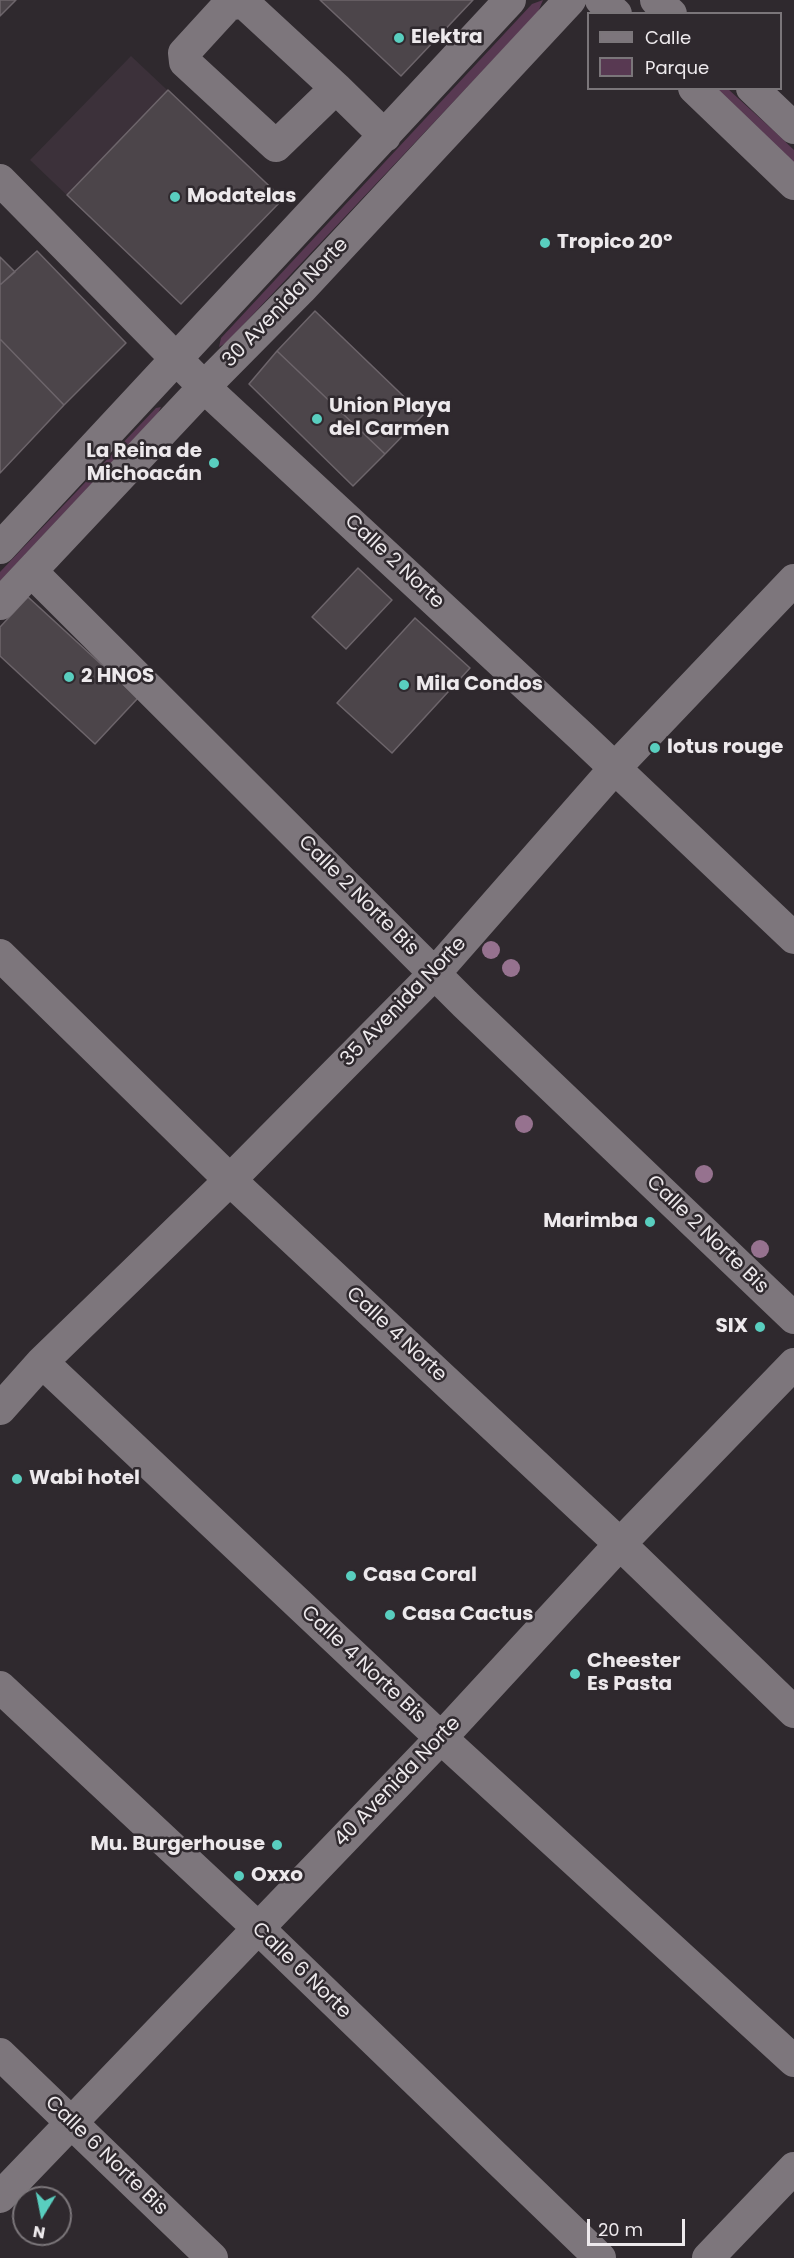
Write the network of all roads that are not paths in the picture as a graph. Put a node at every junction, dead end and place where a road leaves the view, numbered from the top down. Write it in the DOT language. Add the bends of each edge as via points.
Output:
graph roads {
  1 [pos="510,0"];
  2 [pos="570,0"];
  3 [pos="602,0"];
  4 [pos="656,0"];
  5 [pos="614,12"];
  6 [pos="669,12"];
  7 [pos="336,88"];
  8 [pos="696,90"];
  9 [pos="754,90"];
  10 [pos="794,128"];
  11 [pos="385,136"];
  12 [pos="0,180"];
  13 [pos="794,184"];
  14 [pos="177,358"];
  15 [pos="204,387"];
  16 [pos="0,548"];
  17 [pos="31,571"];
  18 [pos="790,592"];
  19 [pos="0,604"];
  20 [pos="614,769"];
  21 [pos="794,938"];
  22 [pos="0,955"];
  23 [pos="435,974"];
  24 [pos="230,1180"];
  25 [pos="794,1318"];
  26 [pos="42,1362"];
  27 [pos="794,1364"];
  28 [pos="0,1409"];
  29 [pos="620,1544"];
  30 [pos="0,1687"];
  31 [pos="794,1712"];
  32 [pos="441,1738"];
  33 [pos="258,1928"];
  34 [pos="0,2054"];
  35 [pos="794,2061"];
  36 [pos="73,2123"];
  37 [pos="794,2168"];
  38 [pos="0,2197"];
  39 [pos="212,2258"];
  40 [pos="600,2258"];
  41 [pos="708,2258"];
  1 -- 11 [label="street, 30 Avenida Norte"];
  2 -- 15 [label="street, 30 Avenida Norte" via="301,289"];
  3 -- 5 [label="street"];
  4 -- 6 [label="street"];
  7 -- 7 [label="street" via="243,2 228,4 184,53 185,62 276,146"];
  7 -- 11 [label="street"];
  8 -- 13 [label="street"];
  9 -- 10 [label="street"];
  11 -- 14 [label="street, 30 Avenida Norte"];
  12 -- 14 [label="street, Calle 2 Norte"];
  14 -- 15 [label="street, Calle 2 Norte"];
  14 -- 16 [label="street, 30 Avenida Norte"];
  15 -- 17 [label="street, 30 Avenida Norte"];
  15 -- 20 [label="street, Calle 2 Norte"];
  17 -- 19 [label="street, 30 Avenida Norte"];
  17 -- 23 [label="street, Calle 2 Norte Bis"];
  18 -- 20 [label="street, 35 Avenida Norte"];
  20 -- 21 [label="street, Calle 2 Norte"];
  20 -- 23 [label="street, 35 Avenida Norte"];
  22 -- 24 [label="street, Calle 4 Norte"];
  23 -- 24 [label="street, 35 Avenida Norte"];
  23 -- 25 [label="street, Calle 2 Norte Bis"];
  24 -- 26 [label="street, 35 Avenida Norte"];
  24 -- 29 [label="street, Calle 4 Norte"];
  26 -- 28 [label="street, 35 Avenida Norte"];
  26 -- 32 [label="street, Calle 4 Norte Bis"];
  27 -- 29 [label="street, 40 Avenida Norte"];
  29 -- 31 [label="street, Calle 4 Norte"];
  29 -- 32 [label="street, 40 Avenida Norte"];
  30 -- 33 [label="street, Calle 6 Norte"];
  32 -- 33 [label="street, 40 Avenida Norte"];
  32 -- 35 [label="street, Calle 4 Norte Bis"];
  33 -- 36 [label="street, 40 Avenida Norte"];
  33 -- 40 [label="street, Calle 6 Norte"];
  34 -- 36 [label="street, Calle 6 Norte Bis"];
  36 -- 38 [label="street, 40 Avenida Norte"];
  36 -- 39 [label="street, Calle 6 Norte Bis"];
  37 -- 41 [label="street"];
}
